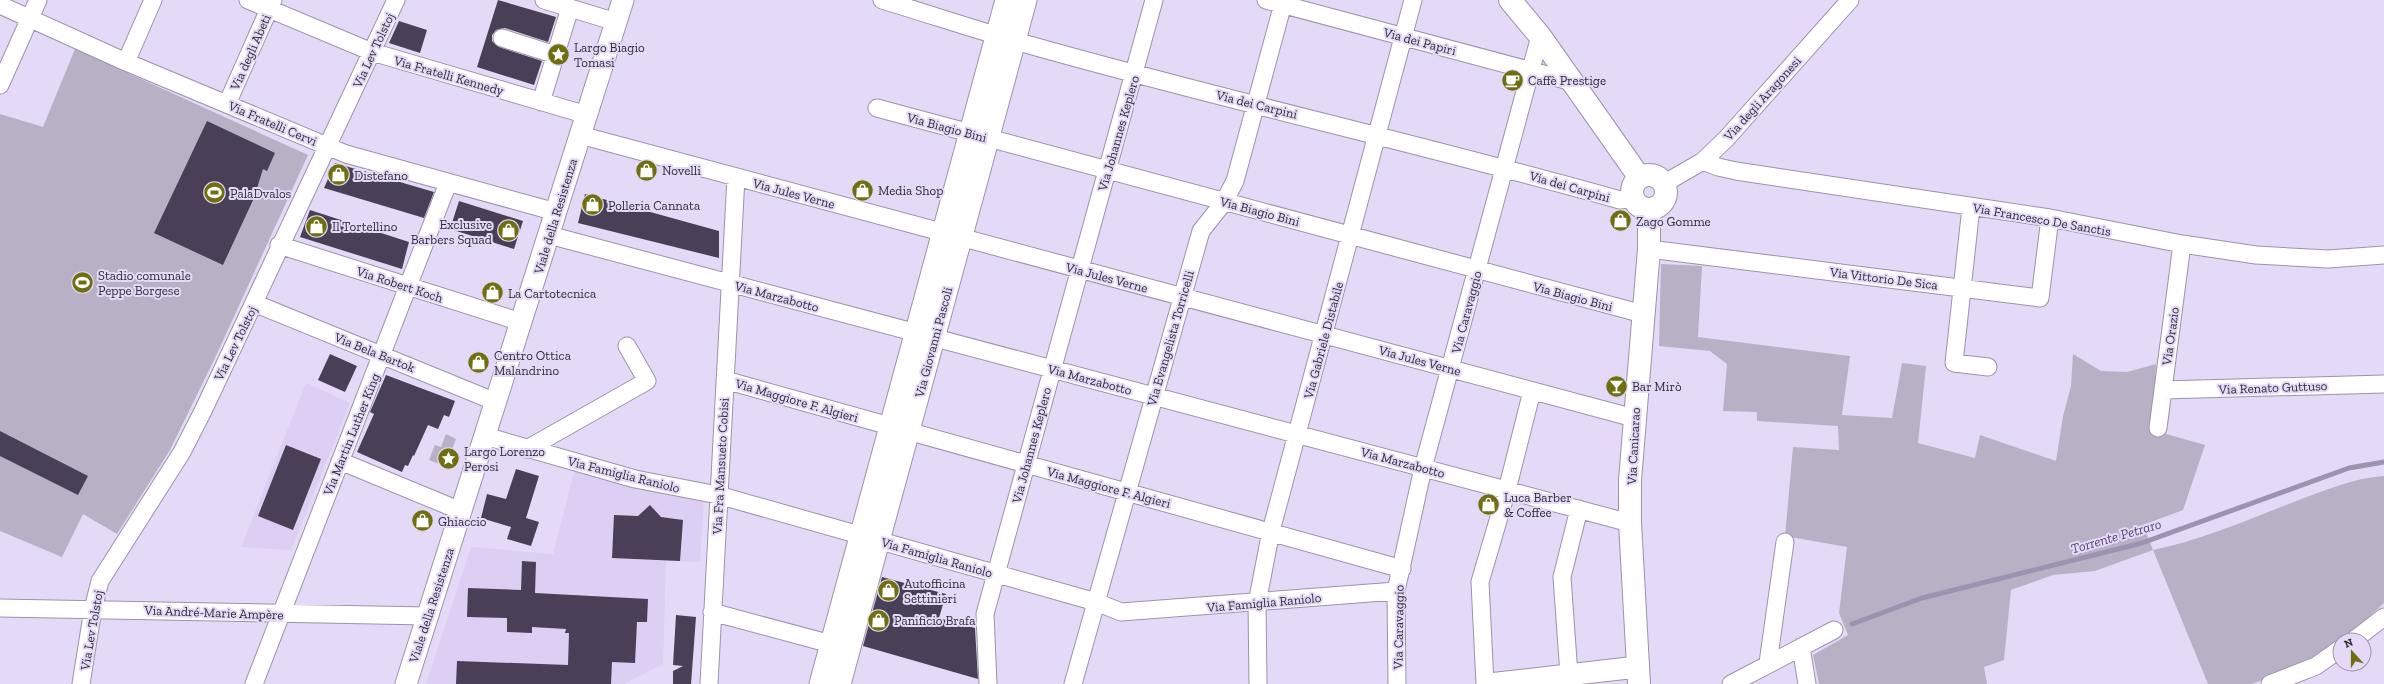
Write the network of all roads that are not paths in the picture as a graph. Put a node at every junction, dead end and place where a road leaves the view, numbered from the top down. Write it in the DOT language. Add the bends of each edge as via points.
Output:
graph roads {
  1 [pos="38,0"];
  2 [pos="153,0"];
  3 [pos="248,0"];
  4 [pos="396,0"];
  5 [pos="544,0"];
  6 [pos="623,0"];
  7 [pos="882,0"];
  8 [pos="1006,0"];
  9 [pos="1026,0"];
  10 [pos="1154,0"];
  11 [pos="1266,0"];
  12 [pos="1413,0"];
  13 [pos="1510,0"];
  14 [pos="1850,0"];
  15 [pos="1284,2"];
  16 [pos="271,4"];
  17 [pos="0,5"];
  18 [pos="570,8"];
  19 [pos="30,17"];
  20 [pos="616,22"];
  21 [pos="1540,36"];
  22 [pos="1403,37"];
  23 [pos="502,38"];
  24 [pos="1006,38"];
  25 [pos="372,52"];
  26 [pos="556,54"];
  27 [pos="126,62"];
  28 [pos="1532,71"];
  29 [pos="1134,73"];
  30 [pos="1573,82"];
  31 [pos="0,85"];
  32 [pos="541,102"];
  33 [pos="227,104"];
  34 [pos="1256,104"];
  35 [pos="877,108"];
  36 [pos="587,115"];
  37 [pos="580,135"];
  38 [pos="1377,135"];
  39 [pos="979,136"];
  40 [pos="328,146"];
  41 [pos="1703,161"];
  42 [pos="1505,168"];
  43 [pos="1107,170"];
  44 [pos="736,177"];
  45 [pos="448,183"];
  46 [pos="1664,183"];
  47 [pos="1641,195"];
  48 [pos="1224,202"];
  49 [pos="1971,207"];
  50 [pos="556,212"];
  51 [pos="2050,218"];
  52 [pos="550,235"];
  53 [pos="952,235"];
  54 [pos="1351,236"];
  55 [pos="2182,244"];
  56 [pos="279,246"];
  57 [pos="1649,248"];
  58 [pos="2384,255"];
  59 [pos="1079,270"];
  60 [pos="1478,270"];
  61 [pos="730,283"];
  62 [pos="408,287"];
  63 [pos="1962,288"];
  64 [pos="1182,297"];
  65 [pos="254,303"];
  66 [pos="1643,314"];
  67 [pos="521,322"];
  68 [pos="925,335"];
  69 [pos="1325,335"];
  70 [pos="627,346"];
  71 [pos="382,355"];
  72 [pos="1988,367"];
  73 [pos="1451,368"];
  74 [pos="1052,369"];
  75 [pos="725,380"];
  76 [pos="2384,384"];
  77 [pos="2163,390"];
  78 [pos="1532,391"];
  79 [pos="1153,396"];
  80 [pos="496,402"];
  81 [pos="1634,418"];
  82 [pos="2158,428"];
  83 [pos="900,429"];
  84 [pos="1297,435"];
  85 [pos="485,436"];
  86 [pos="527,449"];
  87 [pos="340,461"];
  88 [pos="1026,465"];
  89 [pos="1423,468"];
  90 [pos="1507,490"];
  91 [pos="1126,492"];
  92 [pos="718,495"];
  93 [pos="1579,509"];
  94 [pos="461,511"];
  95 [pos="1630,523"];
  96 [pos="1271,531"];
  97 [pos="870,537"];
  98 [pos="1785,542"];
  99 [pos="1402,569"];
  100 [pos="996,574"];
  101 [pos="1396,591"];
  102 [pos="1096,602"];
  103 [pos="1257,603"];
  104 [pos="0,608"];
  105 [pos="93,609"];
  106 [pos="712,612"];
  107 [pos="282,614"];
  108 [pos="428,616"];
  109 [pos="2384,617"];
  110 [pos="1834,630"];
  111 [pos="2364,632"];
  112 [pos="831,644"];
  113 [pos="1801,647"];
  114 [pos="2332,655"];
  115 [pos="1768,663"];
  116 [pos="1569,675"];
  117 [pos="1638,676"];
  118 [pos="81,684"];
  119 [pos="254,684"];
  120 [pos="406,684"];
  121 [pos="708,684"];
  122 [pos="820,684"];
  123 [pos="840,684"];
  124 [pos="988,684"];
  125 [pos="1073,684"];
  126 [pos="1258,684"];
  127 [pos="1397,684"];
  128 [pos="1485,684"];
  129 [pos="1489,684"];
  130 [pos="1731,684"];
  131 [pos="1807,684"];
  132 [pos="2270,684"];
  1 -- 19 [label="street"];
  2 -- 27 [label="street"];
  3 -- 16 [label="street, Via Fratelli Kennedy"];
  4 -- 25 [label="street, Via Lev Tolstoj"];
  5 -- 18 [label="street"];
  6 -- 20 [label="street, Viale della Resistenza"];
  7 -- 24 [label="street, Via dei Carpini"];
  8 -- 24 [label="street, Via Giovanni Pascoli"];
  9 -- 24 [label="street, Via Giovanni Pascoli"];
  10 -- 29 [label="street, Via Johannes Keplero"];
  11 -- 15 [label="street, Via dei Papiri"];
  12 -- 22 [label="street, Via Gabriele Distabile"];
  13 -- 21 [label="main road"];
  14 -- 41 [label="street, Via degli Aragonesi" via="1726,139"];
  15 -- 22 [label="street, Via dei Papiri"];
  15 -- 34 [label="street, Via Evangelista Torricelli"];
  16 -- 25 [label="street, Via Fratelli Kennedy"];
  16 -- 33 [label="street, Via degli Abeti"];
  17 -- 19 [label="street, Via Fratelli Cervi"];
  18 -- 20 [label="street"];
  18 -- 26 [label="street"];
  19 -- 27 [label="street, Via Fratelli Cervi"];
  19 -- 31 [label="street"];
  20 -- 36 [label="street, Viale della Resistenza"];
  21 -- 28 [label="street, Via Caravaggio"];
  21 -- 30 [label="main road"];
  22 -- 28 [label="street, Via dei Papiri"];
  22 -- 38 [label="street, Via Gabriele Distabile"];
  23 -- 26 [label="street"];
  24 -- 29 [label="street, Via dei Carpini"];
  24 -- 39 [label="street, Via Giovanni Pascoli"];
  25 -- 32 [label="street, Via Fratelli Kennedy"];
  25 -- 40 [label="street, Via Lev Tolstoj"];
  26 -- 32 [label="street"];
  27 -- 33 [label="street, Via Fratelli Cervi"];
  28 -- 30 [label="street, Via dei Papiri"];
  28 -- 42 [label="street, Via Caravaggio"];
  29 -- 34 [label="street, Via dei Carpini"];
  29 -- 43 [label="street, Via Johannes Keplero"];
  30 -- 47 [label="main road"];
  32 -- 36 [label="street, Via Fratelli Kennedy"];
  33 -- 40 [label="street, Via Fratelli Cervi"];
  34 -- 38 [label="street, Via dei Carpini"];
  34 -- 48 [label="street, Via Evangelista Torricelli" via="1235,181"];
  35 -- 39 [label="street, Via Biagio Bini"];
  36 -- 37 [label="street, Viale della Resistenza"];
  37 -- 44 [label="street, Via Jules Verne"];
  37 -- 50 [label="street, Viale della Resistenza"];
  38 -- 42 [label="street, Via dei Carpini"];
  38 -- 54 [label="street, Via Gabriele Distabile"];
  39 -- 43 [label="street, Via Biagio Bini"];
  39 -- 53 [label="street, Via Giovanni Pascoli"];
  40 -- 45 [label="street, Via Fratelli Cervi" via="346,154"];
  40 -- 56 [label="street, Via Lev Tolstoj"];
  41 -- 46 [label="street, Via degli Aragonesi"];
  41 -- 49 [label="street, Via Francesco De Sanctis" via="1736,171"];
  42 -- 47 [label="street, Via dei Carpini" via="1620,200"];
  42 -- 60 [label="street, Via Caravaggio"];
  43 -- 48 [label="street, Via Biagio Bini"];
  43 -- 59 [label="street, Via Johannes Keplero"];
  44 -- 53 [label="street, Via Jules Verne"];
  44 -- 61 [label="street, Via Fra Mansueto Cobisi"];
  45 -- 50 [label="street, Via Fratelli Cervi"];
  45 -- 62 [label="street, Via Martin Luther King"];
  46 -- 47 [label="main road" via="1653,175"];
  46 -- 47 [label="main road" via="1666,197 1656,208"];
  47 -- 57 [label="main road, Via Canicarao"];
  48 -- 54 [label="street, Via Biagio Bini"];
  48 -- 64 [label="street, Via Evangelista Torricelli" via="1201,230"];
  49 -- 51 [label="street, Via Francesco De Sanctis"];
  49 -- 63 [label="street"];
  50 -- 52 [label="street, Viale della Resistenza"];
  51 -- 55 [label="street, Via Francesco De Sanctis"];
  51 -- 63 [label="street, Via Vittorio De Sica" via="2040,298"];
  52 -- 61 [label="street, Via Marzabotto"];
  52 -- 67 [label="street, Viale della Resistenza"];
  53 -- 59 [label="street, Via Jules Verne"];
  53 -- 68 [label="street, Via Giovanni Pascoli"];
  54 -- 60 [label="street, Via Biagio Bini"];
  54 -- 69 [label="street, Via Gabriele Distabile"];
  55 -- 58 [label="street, Via Francesco De Sanctis" via="2256,255 2328,259"];
  55 -- 77 [label="street, Via Orazio"];
  56 -- 62 [label="street, Via Robert Koch"];
  56 -- 65 [label="street, Via Lev Tolstoj"];
  57 -- 63 [label="street, Via Vittorio De Sica"];
  57 -- 66 [label="main road, Via Canicarao"];
  59 -- 64 [label="street, Via Jules Verne"];
  59 -- 74 [label="street, Via Johannes Keplero"];
  60 -- 66 [label="street, Via Biagio Bini"];
  60 -- 73 [label="street, Via Caravaggio"];
  61 -- 68 [label="street, Via Marzabotto"];
  61 -- 75 [label="street, Via Fra Mansueto Cobisi"];
  62 -- 67 [label="street, Via Robert Koch"];
  62 -- 71 [label="street, Via Martin Luther King"];
  63 -- 72 [label="street" via="1954,363"];
  64 -- 69 [label="street, Via Jules Verne"];
  64 -- 79 [label="street, Via Evangelista Torricelli"];
  65 -- 71 [label="street, Via Bela Bartok"];
  65 -- 105 [label="street, Via Lev Tolstoj" via="182,452 100,581"];
  66 -- 81 [label="main road, Via Canicarao"];
  67 -- 80 [label="street, Viale della Resistenza"];
  68 -- 74 [label="street, Via Marzabotto"];
  68 -- 83 [label="street, Via Giovanni Pascoli"];
  69 -- 73 [label="street, Via Jules Verne"];
  69 -- 84 [label="street, Via Gabriele Distabile"];
  70 -- 86 [label="street" via="647,382"];
  71 -- 80 [label="street, Via Bela Bartok"];
  71 -- 87 [label="street, Via Martin Luther King"];
  73 -- 78 [label="street, Via Jules Verne"];
  73 -- 89 [label="street, Via Caravaggio"];
  74 -- 79 [label="street, Via Marzabotto"];
  74 -- 88 [label="street, Via Johannes Keplero"];
  75 -- 83 [label="street, Via Maggiore F. Algieri"];
  75 -- 92 [label="street, Via Fra Mansueto Cobisi"];
  76 -- 77 [label="street, Via Renato Guttuso"];
  77 -- 82 [label="street, Via Orazio"];
  78 -- 81 [label="street, Via Jules Verne"];
  78 -- 90 [label="street"];
  79 -- 84 [label="street, Via Marzabotto"];
  79 -- 91 [label="street, Via Evangelista Torricelli"];
  80 -- 85 [label="street, Viale della Resistenza"];
  81 -- 95 [label="main road, Via Canicarao"];
  83 -- 88 [label="street, Via Maggiore F. Algieri"];
  83 -- 97 [label="street, Via Giovanni Pascoli"];
  84 -- 89 [label="street, Via Marzabotto"];
  84 -- 96 [label="street, Via Gabriele Distabile"];
  85 -- 86 [label="street, Via Famiglia Raniolo"];
  85 -- 94 [label="street, Viale della Resistenza"];
  86 -- 92 [label="street, Via Famiglia Raniolo" via="635,479"];
  87 -- 94 [label="street"];
  87 -- 107 [label="street, Via Martin Luther King"];
  88 -- 91 [label="street, Via Maggiore F. Algieri"];
  88 -- 100 [label="street, Via Johannes Keplero"];
  89 -- 90 [label="street, Via Marzabotto"];
  89 -- 99 [label="street, Via Caravaggio"];
  90 -- 93 [label="street, Via Marzabotto"];
  90 -- 128 [label="street" via="1480,582"];
  91 -- 96 [label="street, Via Maggiore F. Algieri"];
  91 -- 102 [label="street, Via Evangelista Torricelli"];
  92 -- 97 [label="street, Via Famiglia Raniolo"];
  92 -- 106 [label="street, Via Fra Mansueto Cobisi"];
  93 -- 95 [label="street, Via Marzabotto"];
  93 -- 116 [label="street" via="1562,577"];
  94 -- 108 [label="street, Viale della Resistenza"];
  95 -- 117 [label="main road, Via Canicarao"];
  96 -- 99 [label="street, Via Maggiore F. Algieri"];
  96 -- 103 [label="street, Via Gabriele Distabile"];
  97 -- 100 [label="street, Via Famiglia Raniolo"];
  97 -- 112 [label="street, Via Giovanni Pascoli"];
  97 -- 123 [label="street, Via Giovanni Pascoli"];
  98 -- 115 [label="street"];
  99 -- 101 [label="street, Via Caravaggio"];
  100 -- 102 [label="street, Via Famiglia Raniolo"];
  100 -- 124 [label="street, Via Johannes Keplero" via="985,614"];
  101 -- 103 [label="street, Via Famiglia Raniolo"];
  101 -- 127 [label="street, Via Caravaggio"];
  102 -- 103 [label="street, Via Famiglia Raniolo" via="1121,612"];
  102 -- 125 [label="street, Via Evangelista Torricelli"];
  103 -- 126 [label="street, Via Gabriele Distabile"];
  104 -- 105 [label="street, Via André-Marie Ampère"];
  105 -- 107 [label="street, Via André-Marie Ampère"];
  105 -- 118 [label="street, Via Lev Tolstoj"];
  106 -- 112 [label="street"];
  106 -- 121 [label="street, Via Fra Mansueto Cobisi"];
  107 -- 108 [label="street, Via André-Marie Ampère"];
  107 -- 119 [label="street, Via Martin Luther King"];
  108 -- 120 [label="street, Viale della Resistenza"];
  109 -- 111 [label="street"];
  110 -- 113 [label="street"];
  112 -- 122 [label="street, Via Giovanni Pascoli"];
  113 -- 115 [label="street"];
  113 -- 131 [label="street"];
  114 -- 132 [label="street" via="2316,666"];
  115 -- 130 [label="street"];
  116 -- 117 [label="street"];
  116 -- 129 [label="street"];
}
